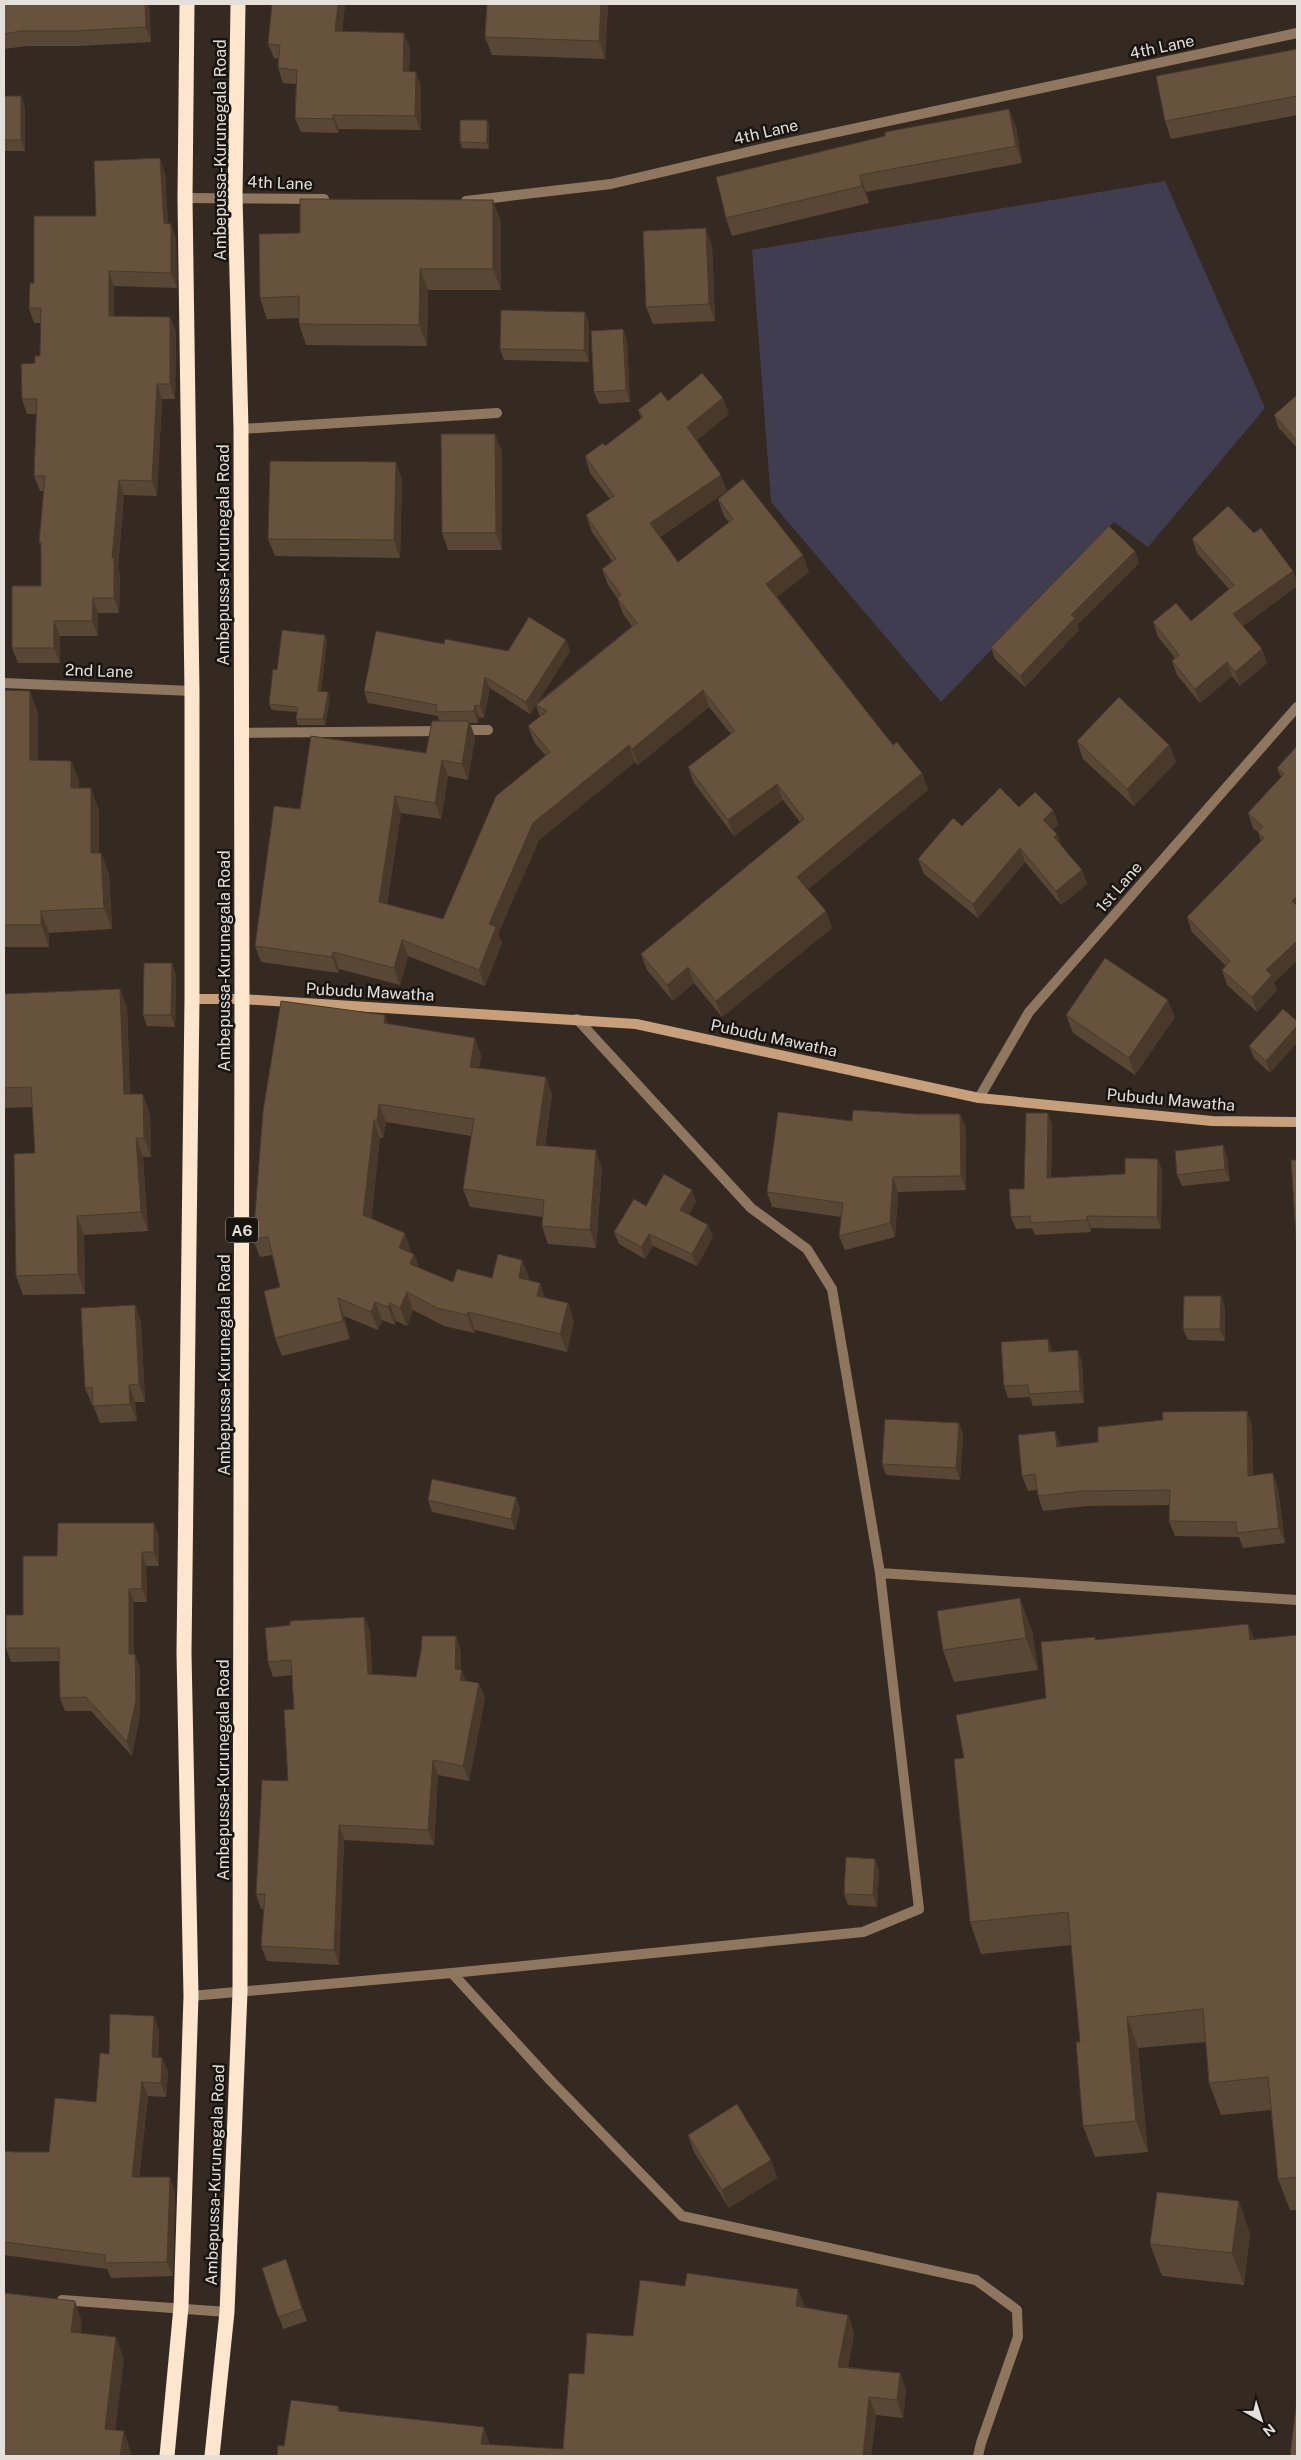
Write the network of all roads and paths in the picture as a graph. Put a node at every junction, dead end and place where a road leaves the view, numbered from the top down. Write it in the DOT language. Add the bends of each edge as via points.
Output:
graph roads {
  1 [pos="188,4"];
  2 [pos="238,4"];
  3 [pos="1297,33"];
  4 [pos="235,197"];
  5 [pos="185,198"];
  6 [pos="334,200"];
  7 [pos="453,203"];
  8 [pos="497,413"];
  9 [pos="241,429"];
  10 [pos="4,683"];
  11 [pos="192,691"];
  12 [pos="1297,707"];
  13 [pos="488,730"];
  14 [pos="241,733"];
  15 [pos="192,999"];
  16 [pos="242,999"];
  17 [pos="577,1019"];
  18 [pos="979,1098"];
  19 [pos="1297,1122"];
  20 [pos="880,1572"];
  21 [pos="1297,1600"];
  22 [pos="452,1973"];
  23 [pos="240,1992"];
  24 [pos="191,1996"];
  25 [pos="53,2299"];
  26 [pos="181,2308"];
  27 [pos="227,2312"];
  28 [pos="167,2456"];
  29 [pos="212,2456"];
  30 [pos="978,2456"];
  1 -- 5 [label="highway, Ambepussa-Kurunegala Road"];
  2 -- 4 [label="highway, Ambepussa-Kurunegala Road / A6"];
  3 -- 7 [label="street, 4th Lane" via="611,184"];
  4 -- 5 [label="street, 4th Lane"];
  4 -- 6 [label="street, 4th Lane"];
  4 -- 9 [label="highway, Ambepussa-Kurunegala Road / A6"];
  5 -- 11 [label="highway, Ambepussa-Kurunegala Road"];
  8 -- 9 [label="street"];
  9 -- 14 [label="highway, Ambepussa-Kurunegala Road / A6"];
  10 -- 11 [label="street, 2nd Lane"];
  11 -- 15 [label="highway, Ambepussa-Kurunegala Road"];
  12 -- 18 [label="street, 1st Lane" via="1029,1012"];
  13 -- 14 [label="street"];
  14 -- 16 [label="highway, Ambepussa-Kurunegala Road / A6"];
  15 -- 16 [label="street, Pubudu Mawatha"];
  15 -- 24 [label="highway, Ambepussa-Kurunegala Road" via="184,1654"];
  16 -- 17 [label="street, Pubudu Mawatha"];
  16 -- 23 [label="highway, Ambepussa-Kurunegala Road / A6"];
  17 -- 18 [label="street, Pubudu Mawatha" via="636,1024"];
  17 -- 20 [label="street" via="751,1208 807,1248 832,1289"];
  18 -- 19 [label="street, Pubudu Mawatha" via="1212,1120"];
  20 -- 21 [label="street"];
  20 -- 22 [label="street" via="919,1909 864,1932"];
  22 -- 23 [label="street"];
  22 -- 30 [label="street" via="682,2216 976,2280 1017,2310 1018,2337"];
  23 -- 24 [label="street"];
  23 -- 27 [label="highway, Ambepussa-Kurunegala Road / A6"];
  24 -- 26 [label="highway, Ambepussa-Kurunegala Road"];
  25 -- 26 [label="street"];
  26 -- 27 [label="street"];
  26 -- 28 [label="highway, Ambepussa-Kurunegala Road"];
  27 -- 29 [label="highway, Ambepussa-Kurunegala Road / A6"];
}
